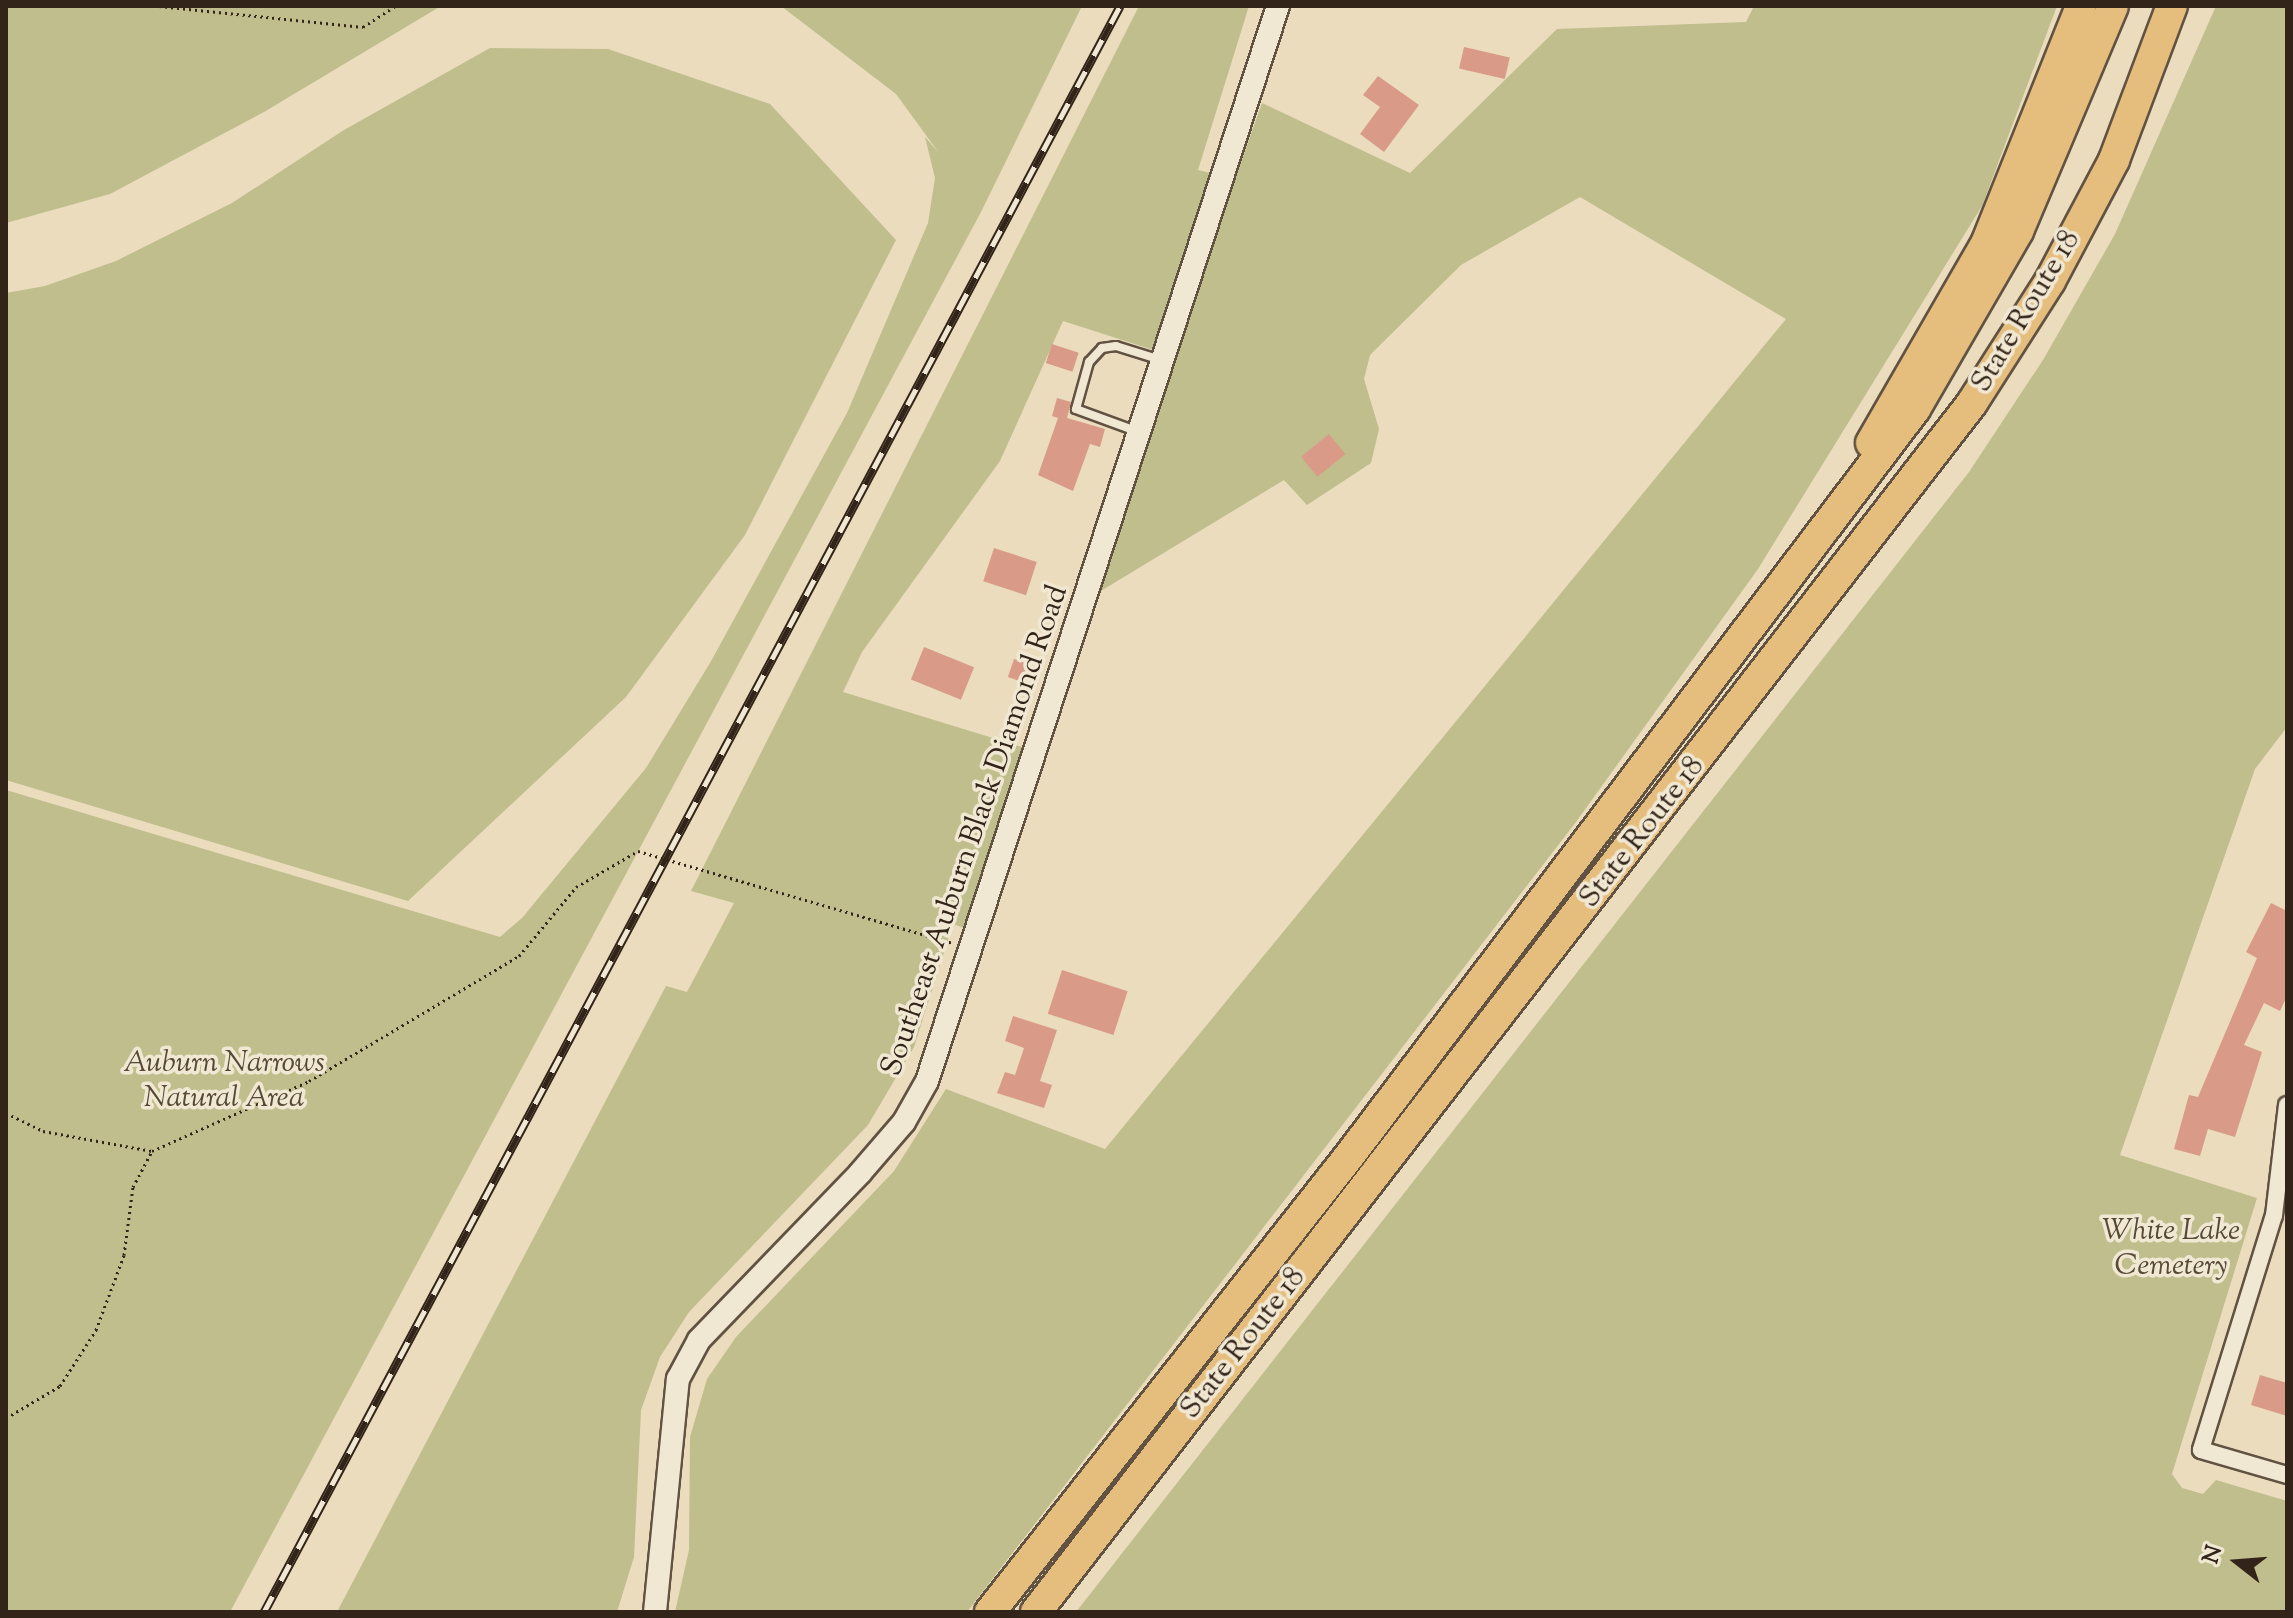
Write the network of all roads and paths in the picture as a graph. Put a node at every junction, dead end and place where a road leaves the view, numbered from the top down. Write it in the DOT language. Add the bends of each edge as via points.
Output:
graph roads {
  1 [pos="159,6"];
  2 [pos="395,6"];
  3 [pos="1278,6"];
  4 [pos="2081,6"];
  5 [pos="2113,6"];
  6 [pos="2172,6"];
  7 [pos="2188,6"];
  8 [pos="2160,45"];
  9 [pos="1163,361"];
  10 [pos="1141,432"];
  11 [pos="1822,536"];
  12 [pos="973,949"];
  13 [pos="2287,1105"];
  14 [pos="6,1113"];
  15 [pos="152,1151"];
  16 [pos="2280,1217"];
  17 [pos="6,1418"];
  18 [pos="2287,1475"];
  19 [pos="655,1612"];
  20 [pos="990,1612"];
  21 [pos="1036,1612"];
  1 -- 2 [label="path" via="363,27"];
  3 -- 9 [label="main road, Southeast Auburn Black Diamond Road"];
  4 -- 11 [label="highway" via="1986,244"];
  5 -- 11 [label="highway, State Route 18" via="2057,150 2001,265 1915,409"];
  6 -- 8 [label="highway, State Route 18"];
  7 -- 8 [label="highway"];
  8 -- 21 [label="highway, State Route 18" via="2078,230 2014,342 1956,426"];
  9 -- 10 [label="main road, Southeast Auburn Black Diamond Road"];
  9 -- 10 [label="lane" via="1102,348 1089,362 1075,403 1079,414"];
  10 -- 12 [label="main road, Southeast Auburn Black Diamond Road"];
  11 -- 20 [label="highway, State Route 18" via="1350,1155"];
  12 -- 15 [label="path" via="638,851 576,887 519,956 309,1081"];
  12 -- 19 [label="main road, Southeast Auburn Black Diamond Road" via="927,1081 904,1122 699,1340 678,1379"];
  13 -- 16 [label="street"];
  14 -- 15 [label="path" via="43,1131"];
  15 -- 17 [label="path" via="133,1187 124,1255 96,1330 60,1386"];
  16 -- 18 [label="street" via="2201,1450"];
}
